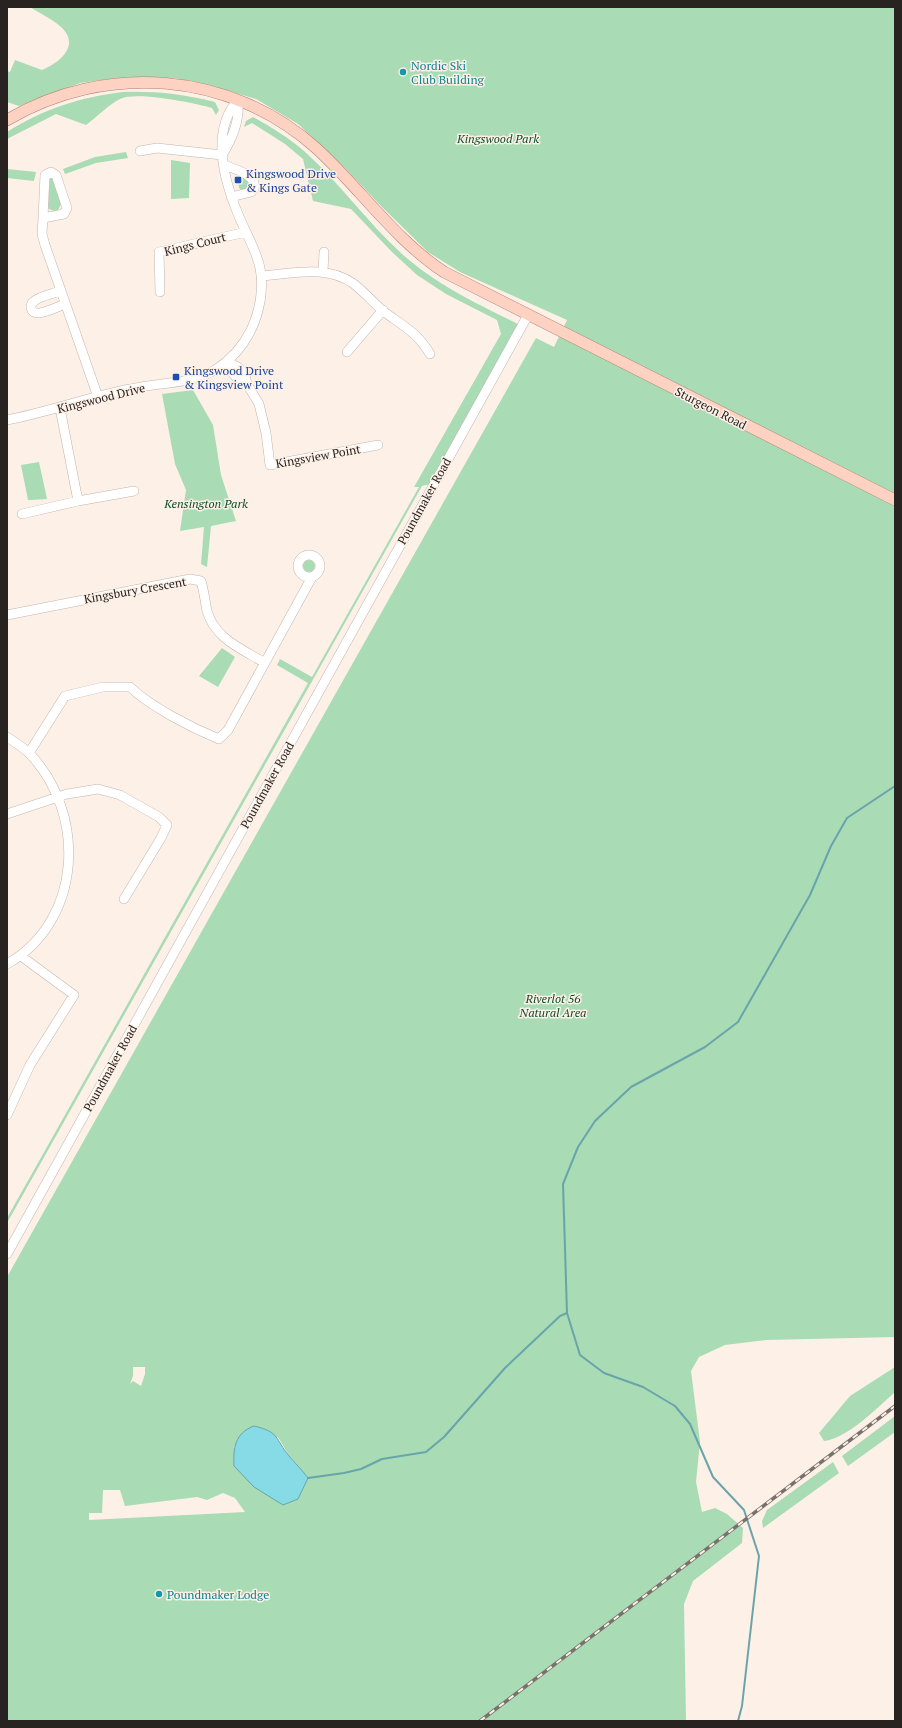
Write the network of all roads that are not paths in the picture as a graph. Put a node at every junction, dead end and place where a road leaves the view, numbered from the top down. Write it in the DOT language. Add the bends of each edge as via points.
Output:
graph roads {
  1 [pos="238,100"];
  2 [pos="12,115"];
  3 [pos="7,120"];
  4 [pos="140,151"];
  5 [pos="222,155"];
  6 [pos="224,165"];
  7 [pos="231,198"];
  8 [pos="43,218"];
  9 [pos="246,232"];
  10 [pos="324,252"];
  11 [pos="322,271"];
  12 [pos="261,276"];
  13 [pos="60,291"];
  14 [pos="160,292"];
  15 [pos="65,304"];
  16 [pos="382,310"];
  17 [pos="528,315"];
  18 [pos="347,352"];
  19 [pos="430,354"];
  20 [pos="227,362"];
  21 [pos="98,397"];
  22 [pos="60,408"];
  23 [pos="7,420"];
  24 [pos="378,446"];
  25 [pos="134,491"];
  26 [pos="895,500"];
  27 [pos="78,501"];
  28 [pos="22,514"];
  29 [pos="312,577"];
  30 [pos="7,615"];
  31 [pos="265,663"];
  32 [pos="7,737"];
  33 [pos="29,753"];
  34 [pos="59,797"];
  35 [pos="7,814"];
  36 [pos="124,899"];
  37 [pos="21,956"];
  38 [pos="7,964"];
  39 [pos="7,1115"];
  40 [pos="7,1254"];
  1 -- 2 [label="main road, Sturgeon Road" via="212,91 177,84 127,82 76,90"];
  1 -- 5 [label="street" via="239,114 230,142"];
  1 -- 17 [label="main road, Sturgeon Road" via="279,121 307,141 396,232 435,267"];
  2 -- 3 [label="main road, Sturgeon Road"];
  4 -- 5 [label="street" via="157,148"];
  5 -- 6 [label="street, Kingswood Drive"];
  6 -- 7 [label="street, Kingswood Drive"];
  6 -- 7 [label="street" via="255,182 251,192"];
  7 -- 9 [label="street, Kingswood Drive"];
  8 -- 8 [label="street" via="45,175 54,173 67,212"];
  8 -- 13 [label="street" via="42,234"];
  9 -- 12 [label="street, Kingswood Drive" via="258,259"];
  9 -- 14 [label="street, Kings Court" via="159,252"];
  10 -- 11 [label="street"];
  11 -- 12 [label="street"];
  11 -- 16 [label="street" via="352,283"];
  12 -- 20 [label="street, Kingswood Drive" via="260,303 254,324 244,343"];
  13 -- 15 [label="street"];
  13 -- 15 [label="street" via="34,301 31,309 39,314"];
  15 -- 21 [label="street"];
  16 -- 18 [label="street"];
  16 -- 19 [label="street" via="413,331"];
  17 -- 26 [label="main road, Sturgeon Road"];
  17 -- 40 [label="street, Poundmaker Road"];
  20 -- 21 [label="street, Kingswood Drive" via="209,373 190,380 138,387"];
  20 -- 24 [label="street, Kingsview Point" via="232,374 240,382 247,384 259,404 270,465"];
  21 -- 22 [label="street, Kingswood Drive"];
  22 -- 23 [label="street, Kingswood Drive"];
  22 -- 27 [label="street"];
  25 -- 27 [label="street"];
  27 -- 28 [label="street"];
  29 -- 31 [label="street"];
  30 -- 31 [label="street, Kingsbury Crescent" via="190,579 198,580 201,581 205,594 207,611 219,633 228,642"];
  31 -- 33 [label="street" via="228,730 219,739 143,698 130,687 103,687 65,696"];
  32 -- 33 [label="street"];
  33 -- 34 [label="street"];
  34 -- 35 [label="street"];
  34 -- 36 [label="street" via="90,790 113,792 159,816 166,825 161,838"];
  34 -- 37 [label="street" via="68,832 70,855 67,878 50,921"];
  37 -- 38 [label="street"];
  37 -- 39 [label="street" via="74,995 33,1060"];
}
